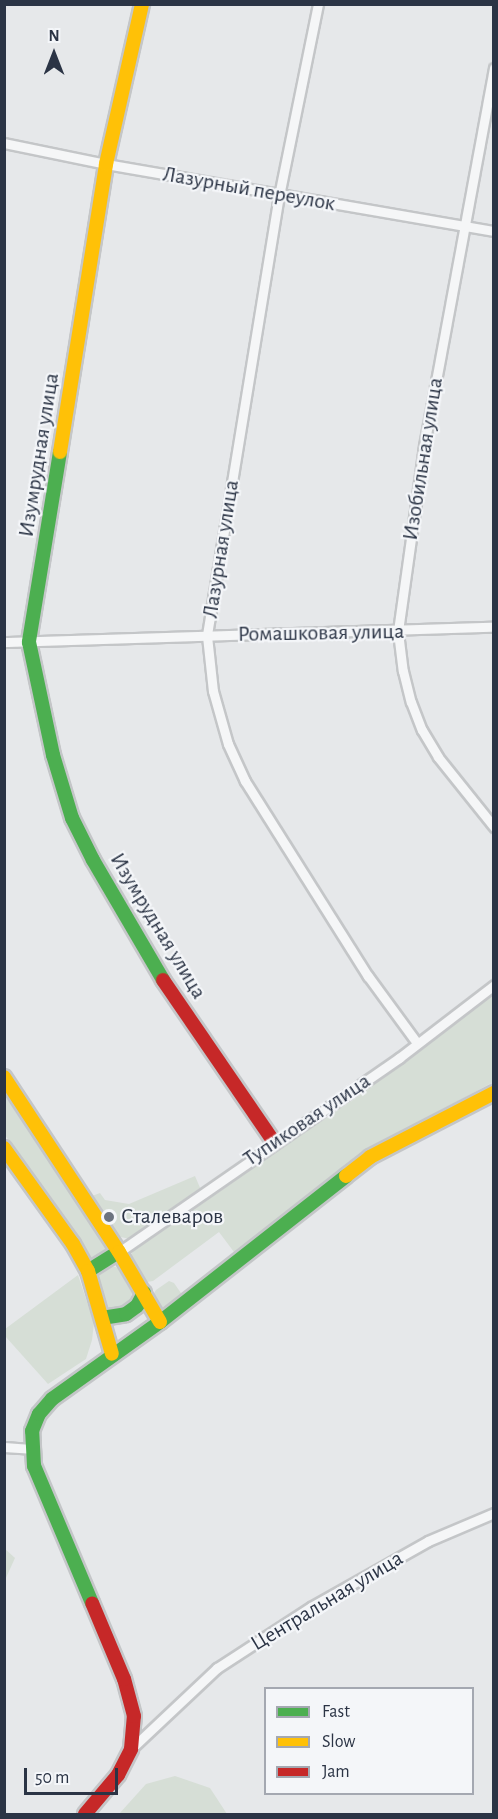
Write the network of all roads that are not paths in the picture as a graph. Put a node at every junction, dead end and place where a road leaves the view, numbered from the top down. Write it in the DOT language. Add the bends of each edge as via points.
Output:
graph roads {
  1 [pos="142,4"];
  2 [pos="318,4"];
  3 [pos="494,68"];
  4 [pos="4,143"];
  5 [pos="106,164"];
  6 [pos="279,195"];
  7 [pos="464,226"];
  8 [pos="494,231"];
  9 [pos="494,627"];
  10 [pos="398,632"];
  11 [pos="207,636"];
  12 [pos="4,642"];
  13 [pos="29,642"];
  14 [pos="494,826"];
  15 [pos="494,986"];
  16 [pos="417,1043"];
  17 [pos="4,1077"];
  18 [pos="494,1094"];
  19 [pos="274,1142"];
  20 [pos="4,1148"];
  21 [pos="119,1252"];
  22 [pos="88,1271"];
  23 [pos="144,1293"];
  24 [pos="102,1318"];
  25 [pos="160,1322"];
  26 [pos="112,1354"];
  27 [pos="4,1447"];
  28 [pos="31,1449"];
  29 [pos="494,1513"];
  30 [pos="131,1749"];
  31 [pos="85,1815"];
  1 -- 5 [label="street, Изумрудная улица"];
  2 -- 6 [label="street, Лазурная улица"];
  3 -- 7 [label="street, Изобильная улица"];
  4 -- 5 [label="street, Лазурный переулок"];
  5 -- 6 [label="street, Лазурный переулок"];
  5 -- 13 [label="street, Изумрудная улица"];
  6 -- 7 [label="street, Лазурный переулок"];
  6 -- 11 [label="street, Лазурная улица"];
  7 -- 8 [label="street, Лазурный переулок"];
  7 -- 10 [label="street, Изобильная улица" via="424,446"];
  9 -- 10 [label="street, Ромашковая улица"];
  10 -- 11 [label="street, Ромашковая улица"];
  10 -- 14 [label="street, Изобильная улица" via="405,681 422,730 438,757"];
  11 -- 13 [label="street, Ромашковая улица"];
  11 -- 16 [label="street, Лазурная улица" via="213,691 228,744 245,781 368,976"];
  12 -- 13 [label="street, Ромашковая улица"];
  13 -- 19 [label="street, Изумрудная улица" via="53,755 72,818 165,984"];
  15 -- 16 [label="street, Тупиковая улица"];
  16 -- 19 [label="street, Тупиковая улица"];
  17 -- 21 [label="street"];
  18 -- 25 [label="street" via="370,1157"];
  19 -- 21 [label="street, Тупиковая улица"];
  20 -- 22 [label="street"];
  21 -- 22 [label="street"];
  21 -- 23 [label="street"];
  22 -- 24 [label="street"];
  23 -- 24 [label="street" via="137,1306 126,1314"];
  23 -- 25 [label="street"];
  24 -- 26 [label="street"];
  25 -- 26 [label="street"];
  26 -- 28 [label="street" via="51,1399 35,1423"];
  27 -- 28 [label="street"];
  28 -- 30 [label="street" via="41,1483 124,1679 134,1716"];
  29 -- 30 [label="street, Центральная улица" via="428,1541 311,1607 217,1668"];
  30 -- 31 [label="street" via="118,1775"];
}
